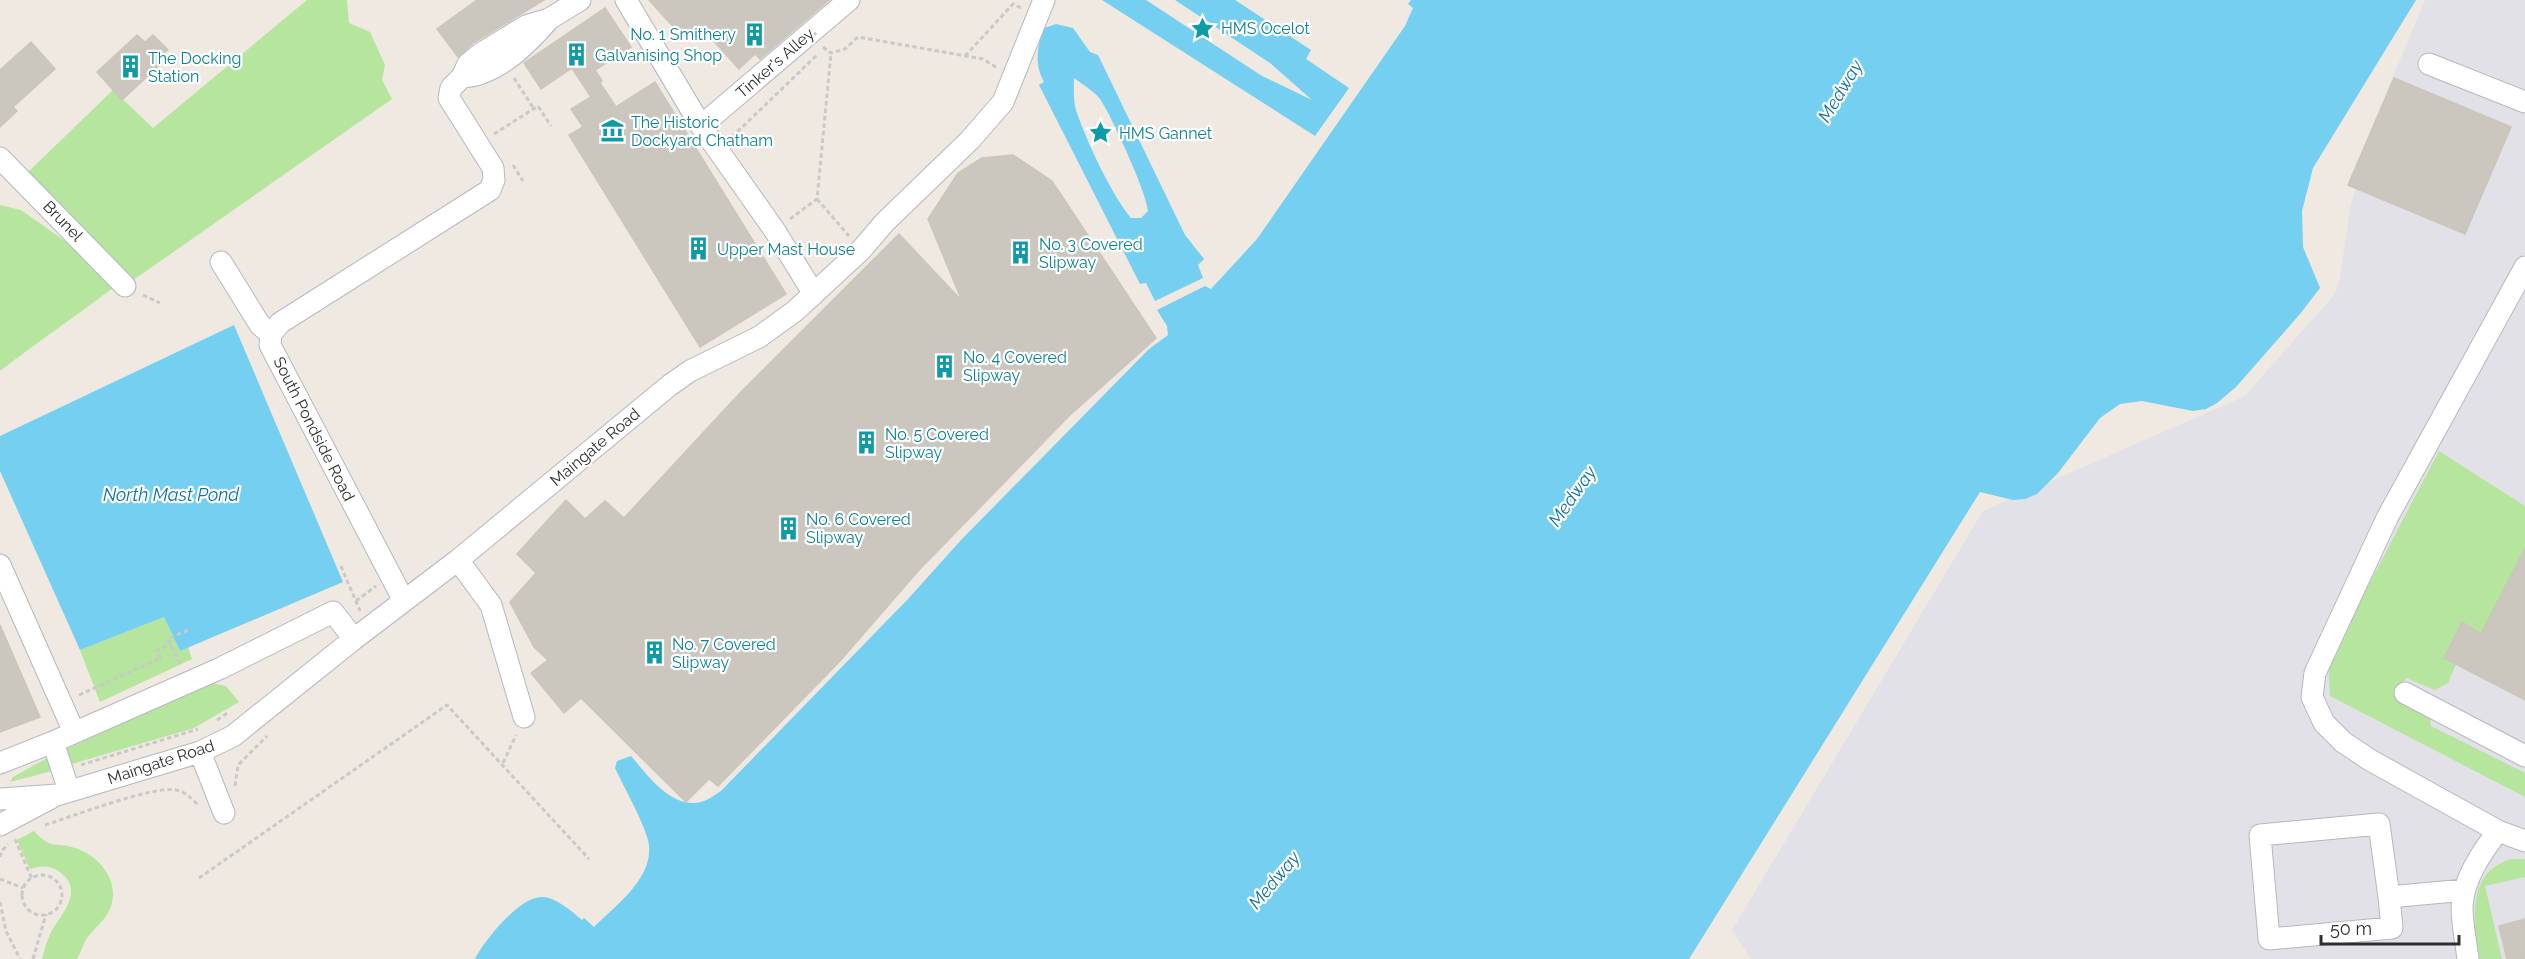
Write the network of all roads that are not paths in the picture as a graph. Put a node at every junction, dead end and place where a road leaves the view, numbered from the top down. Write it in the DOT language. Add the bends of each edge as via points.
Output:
graph roads {
  1 [pos="580,0"];
  2 [pos="626,0"];
  3 [pos="849,0"];
  4 [pos="1041,8"];
  5 [pos="549,19"];
  6 [pos="2429,64"];
  7 [pos="462,77"];
  8 [pos="2525,102"];
  9 [pos="701,126"];
  10 [pos="0,158"];
  11 [pos="221,262"];
  12 [pos="2525,267"];
  13 [pos="125,286"];
  14 [pos="814,294"];
  15 [pos="271,334"];
  16 [pos="458,560"];
  17 [pos="0,565"];
  18 [pos="404,601"];
  19 [pos="349,633"];
  20 [pos="2405,693"];
  21 [pos="524,717"];
  22 [pos="74,732"];
  23 [pos="53,742"];
  24 [pos="200,752"];
  25 [pos="2525,756"];
  26 [pos="0,763"];
  27 [pos="63,793"];
  28 [pos="0,799"];
  29 [pos="224,813"];
  30 [pos="2498,831"];
  31 [pos="7,832"];
  32 [pos="2525,842"];
  33 [pos="2465,890"];
  34 [pos="2389,897"];
  35 [pos="2468,959"];
  1 -- 5 [label="street"];
  2 -- 9 [label="street"];
  3 -- 9 [label="street, Tinker's Alley"];
  4 -- 14 [label="street, Maingate Road" via="998,110"];
  5 -- 7 [label="street" via="531,41 476,76"];
  5 -- 7 [label="street" via="526,26 488,48 468,64"];
  6 -- 8 [label="street"];
  7 -- 15 [label="street" via="451,87 449,98 493,168 490,190 280,323"];
  9 -- 14 [label="street"];
  10 -- 13 [label="street, Brunel"];
  11 -- 15 [label="street, South Pondside Road" via="260,325"];
  12 -- 30 [label="street" via="2387,518 2315,673 2312,698 2325,723 2343,742"];
  14 -- 16 [label="street, Maingate Road" via="766,333 690,370"];
  15 -- 18 [label="street, South Pondside Road" via="270,345"];
  16 -- 18 [label="street, Maingate Road"];
  16 -- 21 [label="street" via="491,605"];
  17 -- 22 [label="street"];
  18 -- 19 [label="street, Maingate Road"];
  19 -- 22 [label="street" via="333,612"];
  19 -- 24 [label="street, Maingate Road" via="246,727"];
  20 -- 25 [label="street"];
  22 -- 23 [label="street"];
  23 -- 26 [label="street"];
  23 -- 27 [label="street" via="72,770"];
  24 -- 27 [label="street, Maingate Road"];
  24 -- 29 [label="street"];
  27 -- 28 [label="street"];
  27 -- 31 [label="street"];
  30 -- 32 [label="street"];
  30 -- 33 [label="street" via="2483,851"];
  33 -- 34 [label="street"];
  33 -- 35 [label="street" via="2462,907"];
  34 -- 34 [label="street" via="2392,928 2269,939 2260,835 2379,824"];
}
